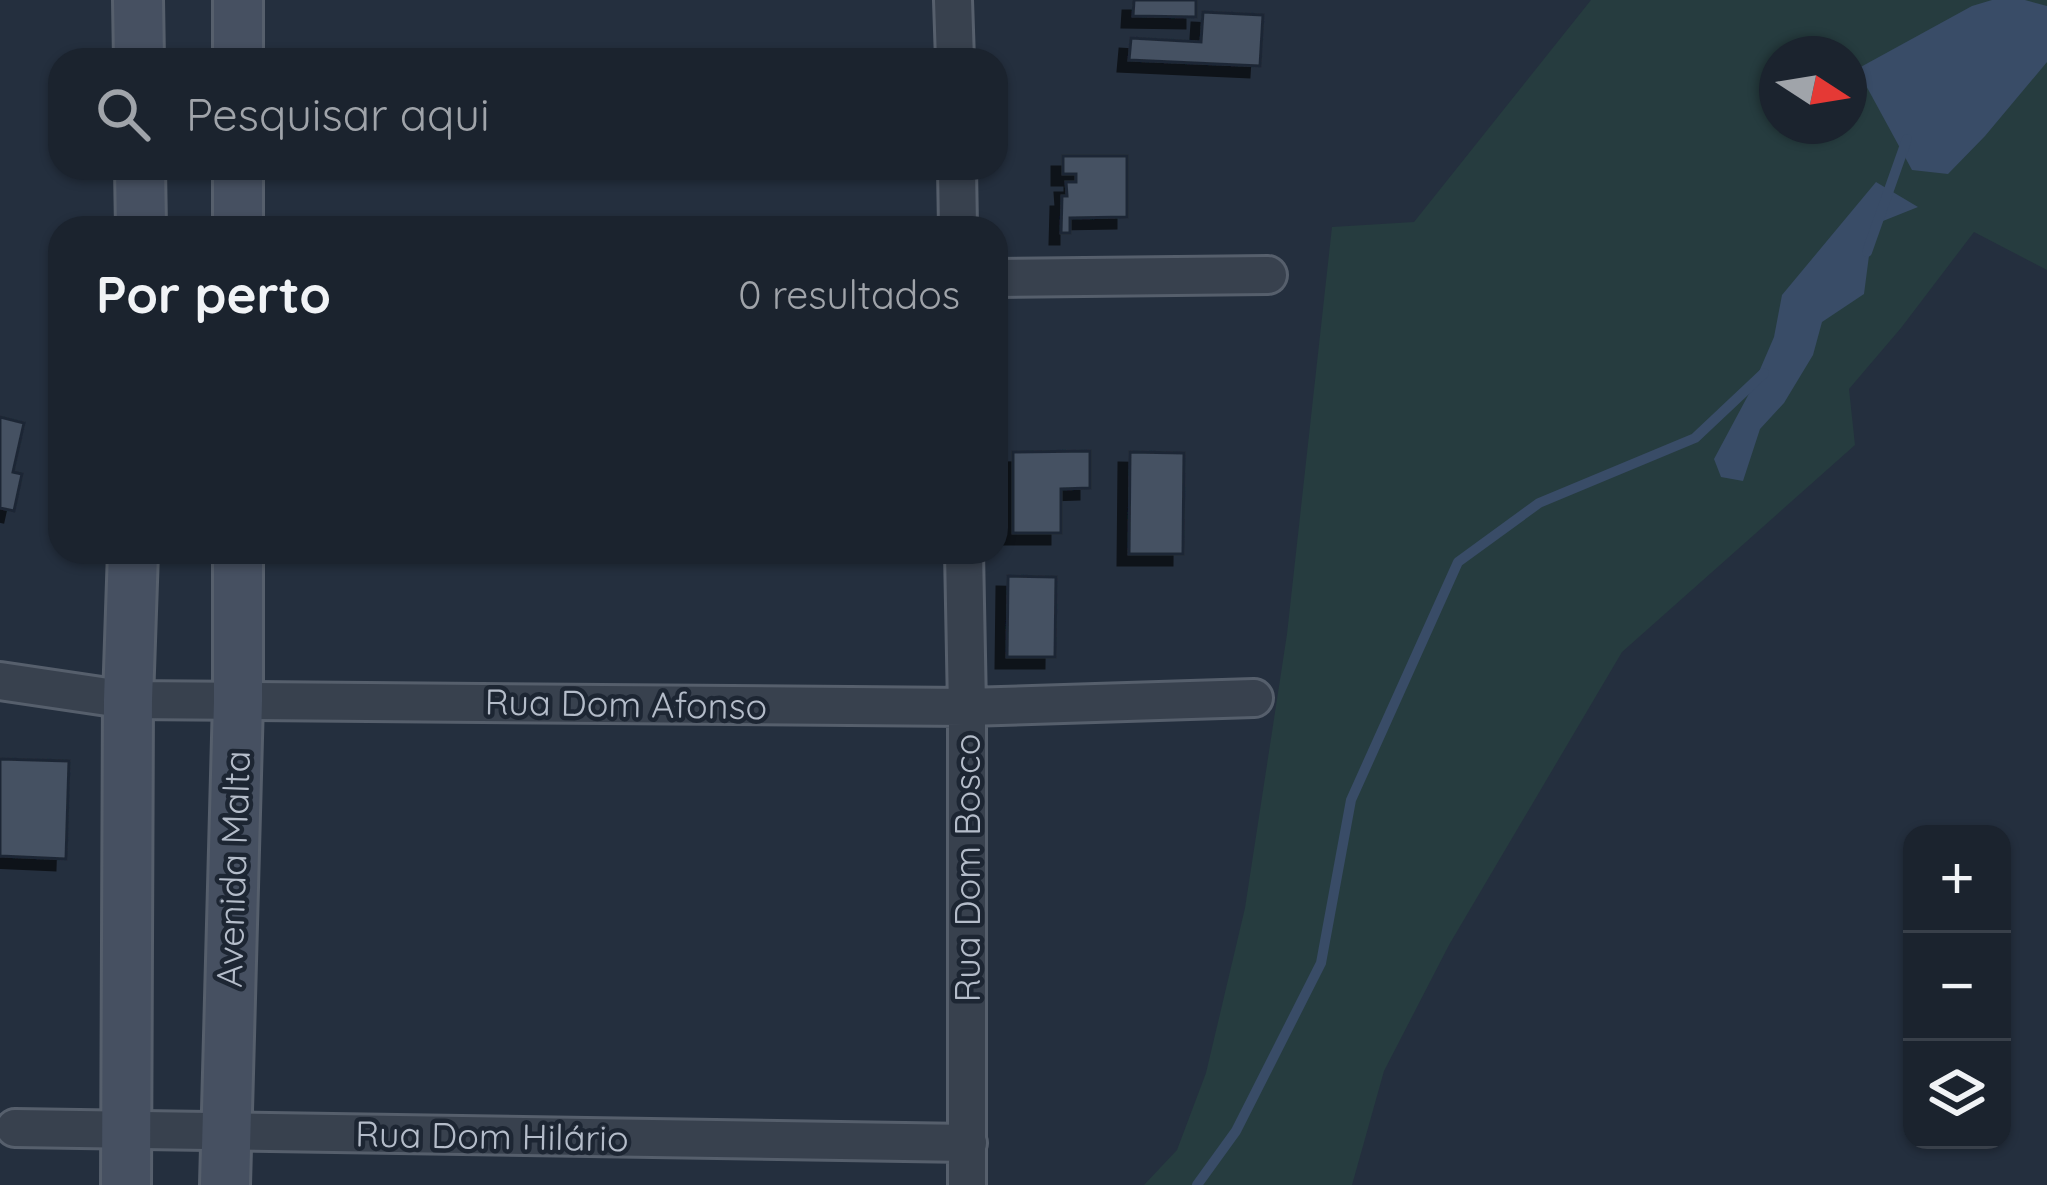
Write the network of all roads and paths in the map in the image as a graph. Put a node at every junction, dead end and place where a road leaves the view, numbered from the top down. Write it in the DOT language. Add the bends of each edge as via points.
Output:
graph roads {
  1 [pos="138,0"];
  2 [pos="238,0"];
  3 [pos="953,0"];
  4 [pos="139,48"];
  5 [pos="238,48"];
  6 [pos="955,48"];
  7 [pos="140,180"];
  8 [pos="238,180"];
  9 [pos="957,180"];
  10 [pos="141,216"];
  11 [pos="238,216"];
  12 [pos="958,216"];
  13 [pos="1268,275"];
  14 [pos="1008,278"];
  15 [pos="133,564"];
  16 [pos="238,564"];
  17 [pos="964,564"];
  18 [pos="0,681"];
  19 [pos="1254,698"];
  20 [pos="128,700"];
  21 [pos="238,700"];
  22 [pos="967,707"];
  23 [pos="15,1128"];
  24 [pos="127,1130"];
  25 [pos="225,1131"];
  26 [pos="968,1143"];
  27 [pos="126,1185"];
  28 [pos="225,1185"];
  29 [pos="968,1185"];
  1 -- 4 [label="street"];
  2 -- 5 [label="street"];
  3 -- 6 [label="street"];
  7 -- 10 [label="street"];
  8 -- 11 [label="street"];
  9 -- 12 [label="street"];
  13 -- 14 [label="street"];
  15 -- 20 [label="street"];
  16 -- 21 [label="street, Avenida Malta"];
  17 -- 22 [label="street, Rua Dom Bosco"];
  18 -- 20 [label="street, Rua Dom Afonso"];
  19 -- 22 [label="street, Rua Dom Afonso"];
  20 -- 21 [label="street, Rua Dom Afonso"];
  20 -- 24 [label="street"];
  21 -- 22 [label="street, Rua Dom Afonso"];
  21 -- 25 [label="street, Avenida Malta"];
  22 -- 26 [label="street, Rua Dom Bosco"];
  23 -- 24 [label="street, Rua Dom Hilário"];
  24 -- 25 [label="street, Rua Dom Hilário"];
  24 -- 27 [label="street"];
  25 -- 26 [label="street, Rua Dom Hilário"];
  25 -- 28 [label="street, Avenida Malta"];
  26 -- 29 [label="street, Rua Dom Bosco"];
}
